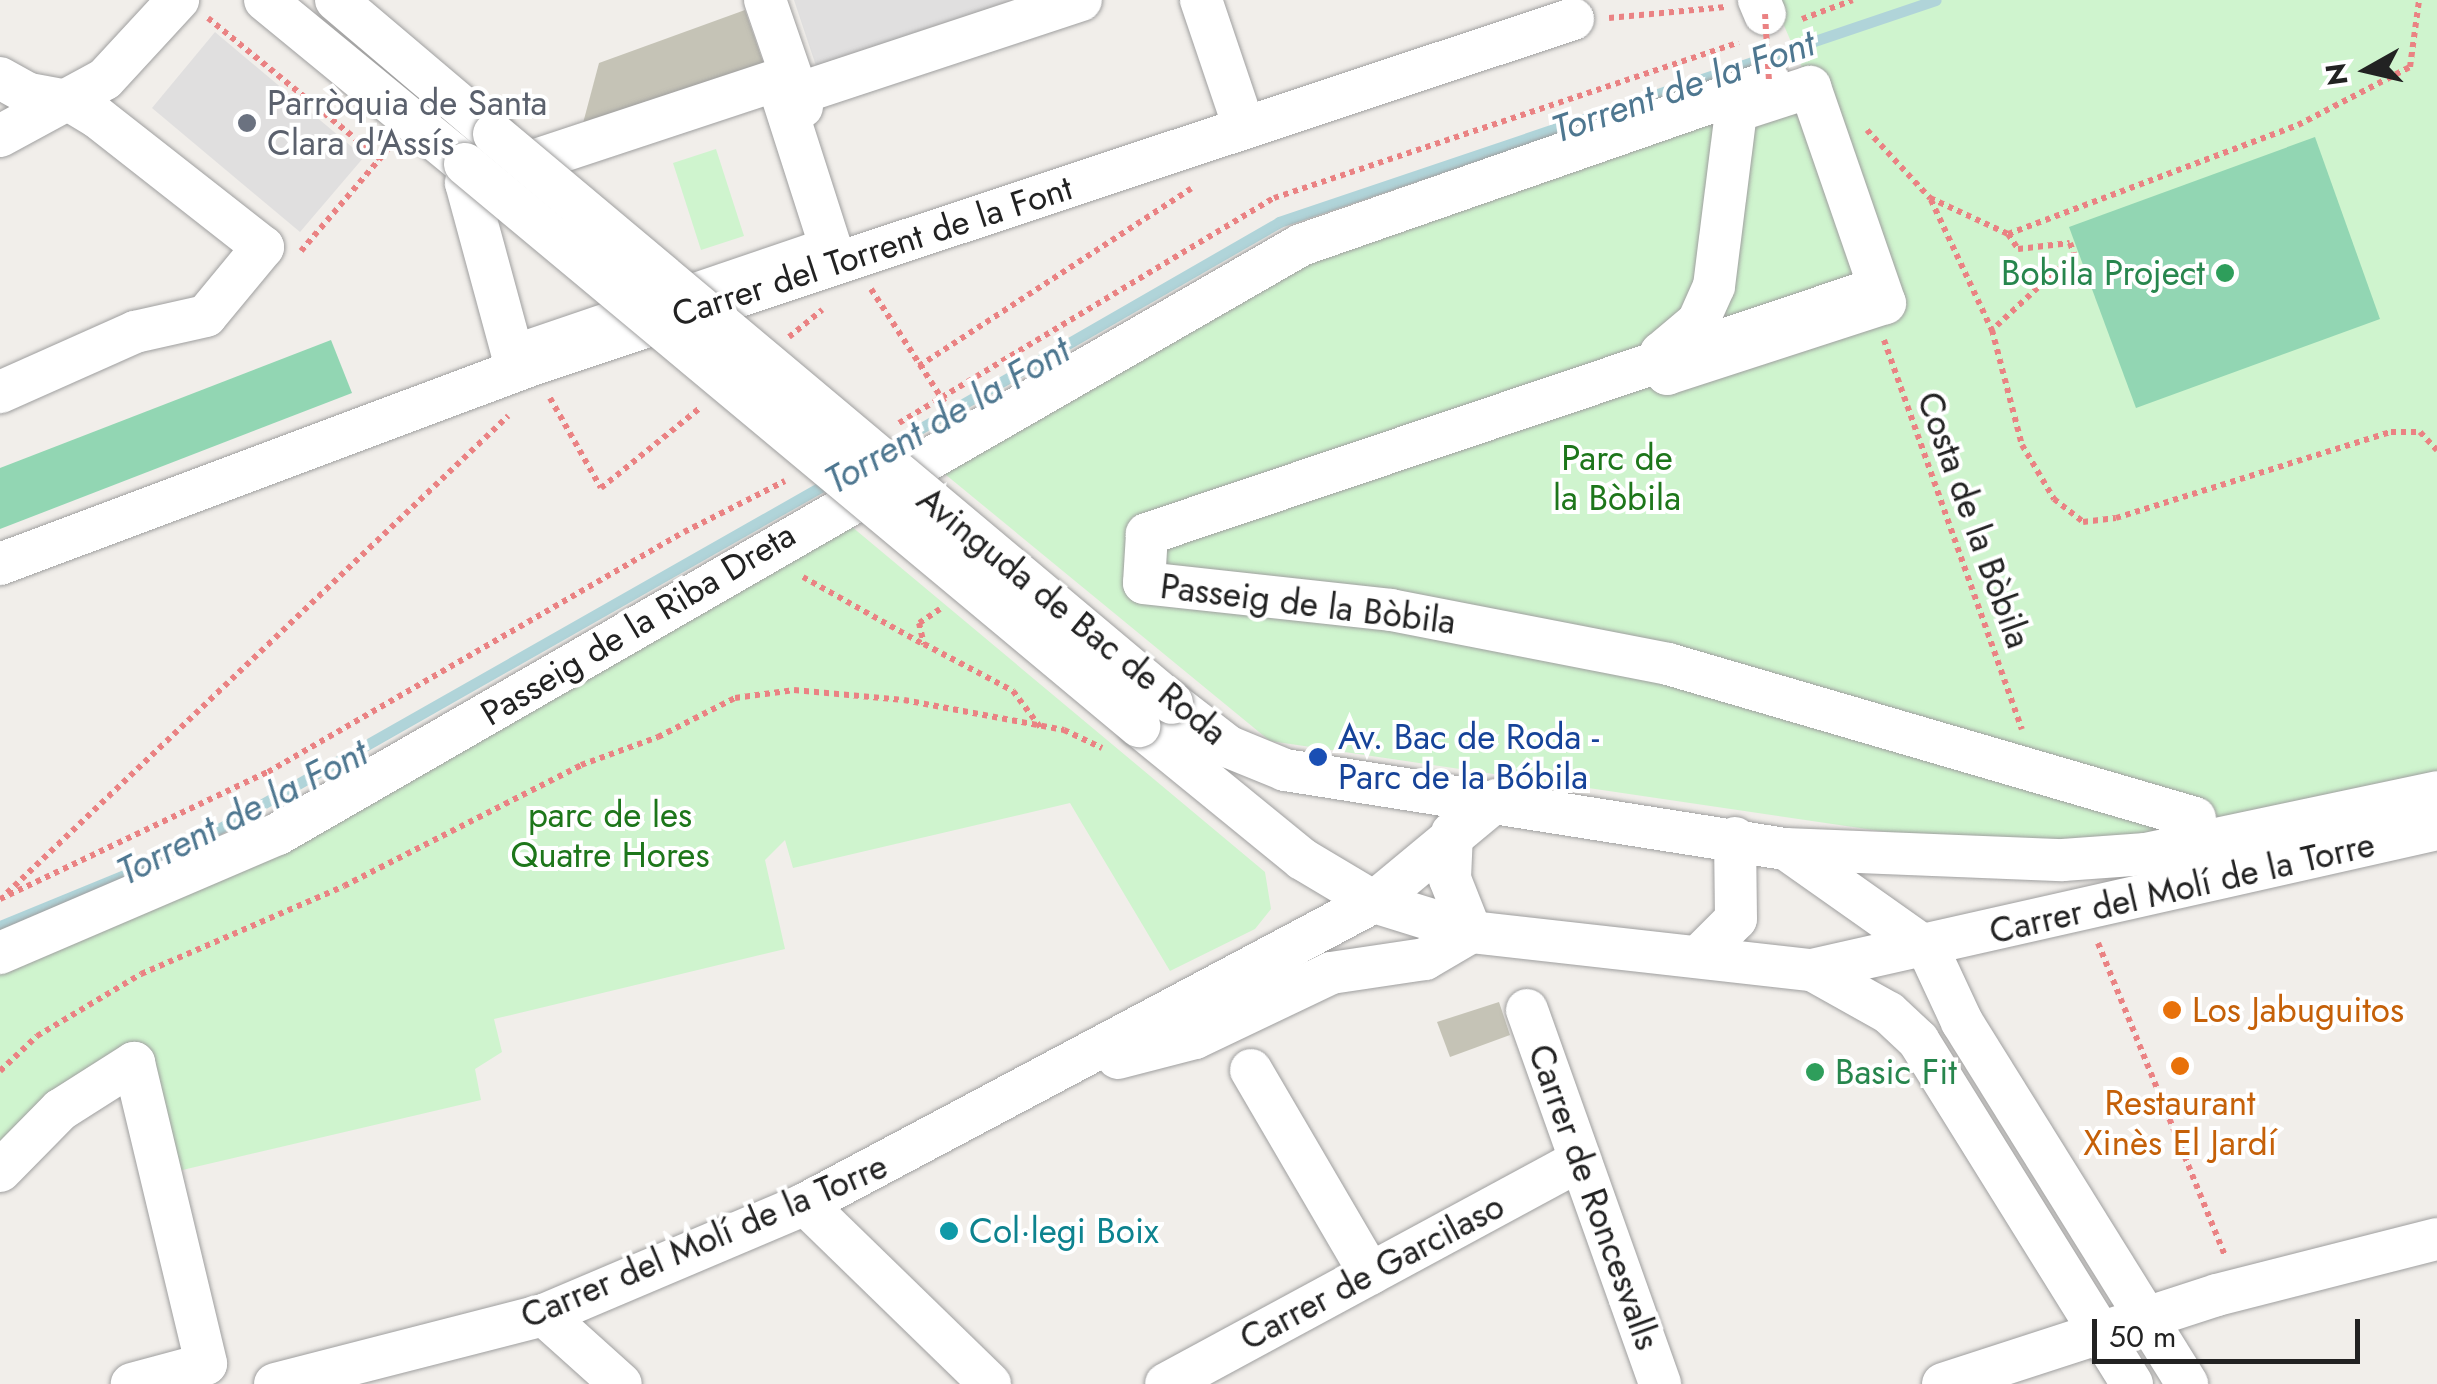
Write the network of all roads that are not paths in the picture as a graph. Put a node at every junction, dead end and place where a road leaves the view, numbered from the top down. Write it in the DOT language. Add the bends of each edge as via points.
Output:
graph roads {
  1 [pos="265,0"];
  2 [pos="336,0"];
  3 [pos="765,0"];
  4 [pos="1081,0"];
  5 [pos="1201,0"];
  6 [pos="192,9"];
  7 [pos="1574,18"];
  8 [pos="0,78"];
  9 [pos="1778,82"];
  10 [pos="787,87"];
  11 [pos="72,102"];
  12 [pos="1244,126"];
  13 [pos="0,136"];
  14 [pos="858,268"];
  15 [pos="1664,362"];
  16 [pos="0,392"];
  17 [pos="0,564"];
  18 [pos="1142,726"];
  19 [pos="2437,792"];
  20 [pos="1497,800"];
  21 [pos="2195,818"];
  22 [pos="2437,829"];
  23 [pos="1452,832"];
  24 [pos="1735,838"];
  25 [pos="1786,849"];
  26 [pos="1302,860"];
  27 [pos="1374,902"];
  28 [pos="1472,932"];
  29 [pos="1290,945"];
  30 [pos="1928,949"];
  31 [pos="0,953"];
  32 [pos="1699,956"];
  33 [pos="1812,970"];
  34 [pos="1527,1010"];
  35 [pos="1251,1070"];
  36 [pos="1059,1073"];
  37 [pos="1579,1161"];
  38 [pos="0,1172"];
  39 [pos="805,1204"];
  40 [pos="2437,1239"];
  41 [pos="1370,1274"];
  42 [pos="544,1315"];
  43 [pos="2145,1317"];
  44 [pos="2099,1332"];
  45 [pos="132,1384"];
  46 [pos="275,1384"];
  47 [pos="621,1384"];
  48 [pos="990,1384"];
  49 [pos="1166,1384"];
  50 [pos="1660,1384"];
  51 [pos="1943,1384"];
  52 [pos="2132,1384"];
  53 [pos="2187,1384"];
  1 -- 18 [label="street, Avinguda de Bac de Roda, bridge"];
  2 -- 18 [label="street, Avinguda de Bac de Roda, bridge" via="494,134"];
  3 -- 10 [label="street"];
  4 -- 10 [label="street"];
  5 -- 12 [label="street"];
  6 -- 11 [label="street"];
  7 -- 12 [label="street, Carrer del Torrent de la Font"];
  8 -- 11 [label="street" via="30,94"];
  9 -- 31 [label="street, Passeig de la Riba Dreta" via="1301,245 278,834"];
  10 -- 10 [label="street" via="466,183 512,356 831,248"];
  10 -- 14 [label="street"];
  11 -- 13 [label="street"];
  11 -- 16 [label="street" via="277,255 206,316 136,332"];
  12 -- 14 [label="street, Carrer del Torrent de la Font"];
  14 -- 17 [label="street, Carrer del Torrent de la Font" via="531,364"];
  15 -- 15 [label="street, Passeig de la Bòbila" via="1869,299 1885,303 1810,87 1736,112 1714,286 1698,322 1661,353"];
  15 -- 21 [label="street, Passeig de la Bòbila" via="1146,534 1144,583 1391,610 1668,664"];
  18 -- 20 [label="street, Avinguda de Bac de Roda" via="1228,747 1284,770"];
  18 -- 26 [label="street, Avinguda de Bac de Roda"];
  19 -- 25 [label="street, Carrer del Molí de la Torre" via="2146,854 2063,860"];
  20 -- 23 [label="street, Carrer del Molí de la Torre"];
  20 -- 24 [label="street, Carrer del Molí de la Torre"];
  22 -- 30 [label="street, Carrer del Molí de la Torre"];
  23 -- 27 [label="street, Carrer del Molí de la Torre" via="1400,886"];
  23 -- 28 [label="street" via="1450,879"];
  24 -- 25 [label="street, Carrer del Molí de la Torre"];
  24 -- 32 [label="street" via="1736,919"];
  25 -- 30 [label="street, Carrer del Molí de la Torre"];
  26 -- 27 [label="street, Avinguda de Bac de Roda"];
  26 -- 29 [label="street" via="1303,902"];
  27 -- 28 [label="street, Carrer del Molí de la Torre"];
  27 -- 29 [label="street, Carrer del Molí de la Torre"];
  28 -- 32 [label="street, Carrer del Molí de la Torre"];
  28 -- 36 [label="street, Carrer del Molí de la Torre" via="1426,959 1331,974 1195,1038"];
  29 -- 36 [label="street, Carrer del Molí de la Torre"];
  30 -- 33 [label="street, Carrer del Molí de la Torre"];
  30 -- 43 [label="street" via="1962,1022"];
  32 -- 33 [label="street, Carrer del Molí de la Torre"];
  33 -- 44 [label="street" via="1889,1014 1918,1040"];
  34 -- 37 [label="street, Carrer de Roncesvalls"];
  35 -- 41 [label="street"];
  36 -- 39 [label="street, Carrer del Molí de la Torre"];
  37 -- 41 [label="street, Carrer de Garcilaso"];
  37 -- 50 [label="street, Carrer de Roncesvalls"];
  38 -- 45 [label="street" via="60,1110 134,1063 206,1364"];
  39 -- 42 [label="street, Carrer del Molí de la Torre"];
  39 -- 48 [label="street"];
  40 -- 43 [label="street"];
  41 -- 49 [label="street, Carrer de Garcilaso"];
  42 -- 46 [label="street, Carrer del Molí de la Torre"];
  42 -- 47 [label="street"];
  43 -- 44 [label="street"];
  43 -- 53 [label="street"];
  44 -- 51 [label="street"];
  44 -- 52 [label="street"];
}
